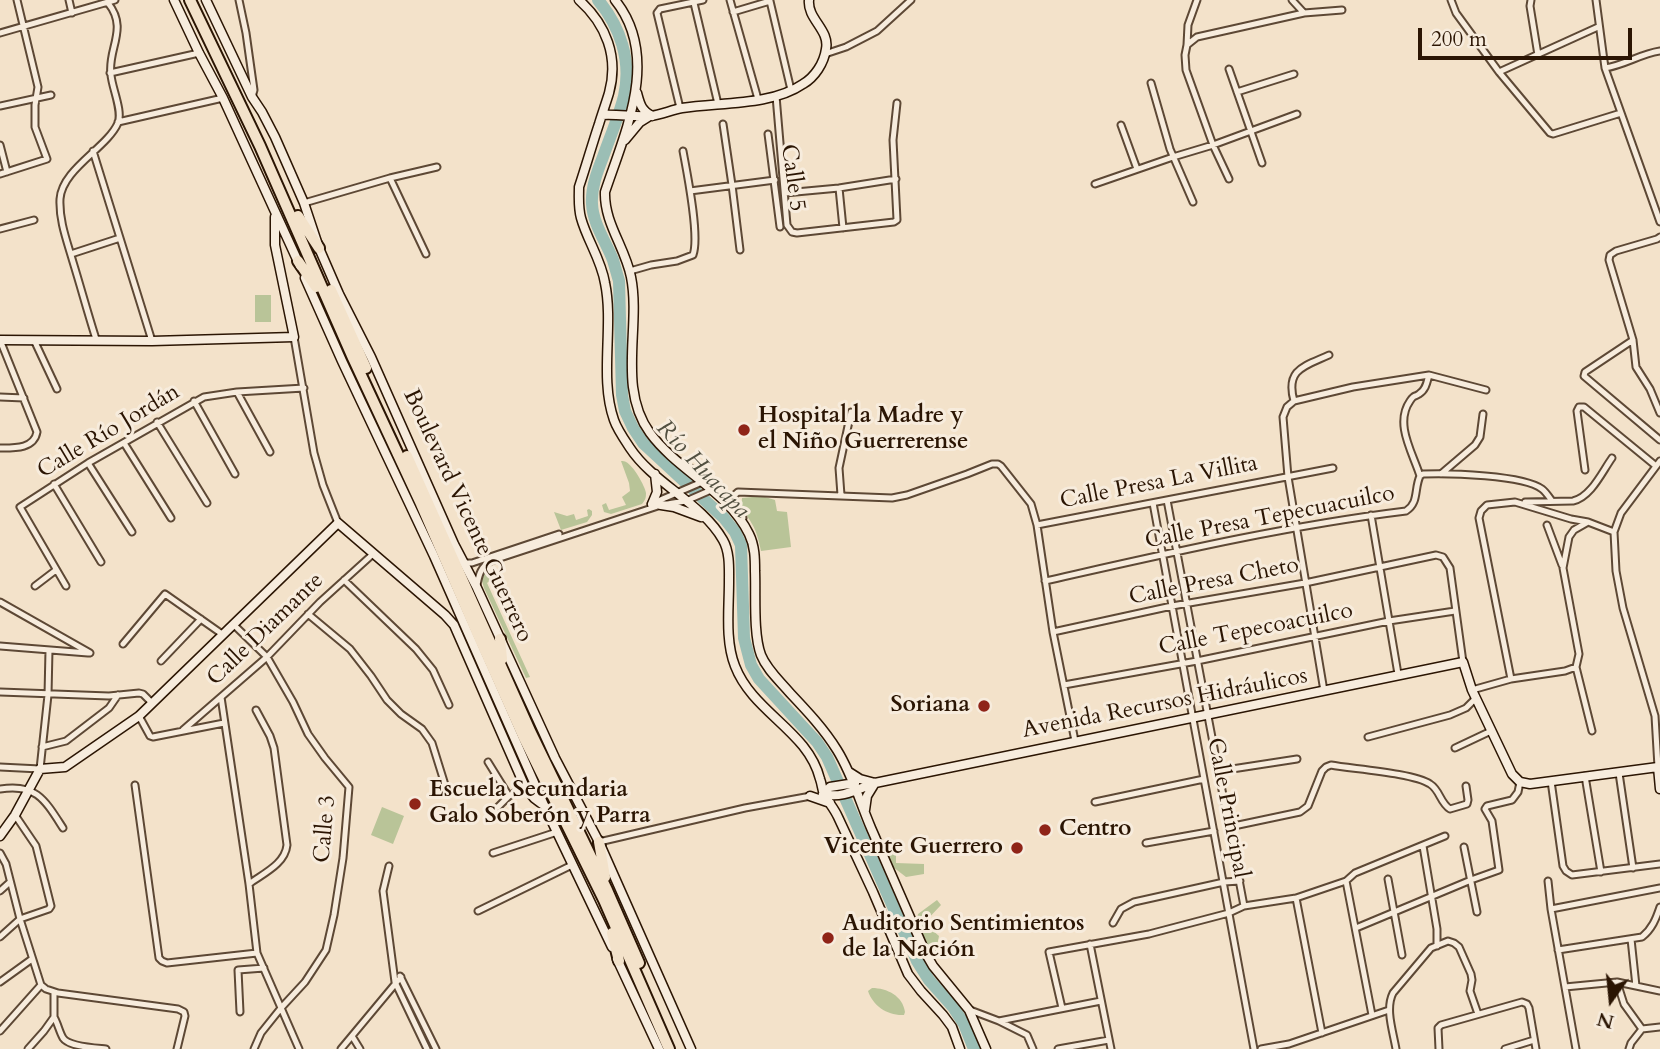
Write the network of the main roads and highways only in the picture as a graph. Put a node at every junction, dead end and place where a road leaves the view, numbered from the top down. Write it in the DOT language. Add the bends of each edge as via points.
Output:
graph roads {
  1 [pos="174,0"];
  2 [pos="190,0"];
  3 [pos="198,0"];
  4 [pos="206,0"];
  5 [pos="579,0"];
  6 [pos="615,0"];
  7 [pos="809,0"];
  8 [pos="636,91"];
  9 [pos="604,114"];
  10 [pos="628,115"];
  11 [pos="652,116"];
  12 [pos="621,145"];
  13 [pos="275,210"];
  14 [pos="298,216"];
  15 [pos="287,240"];
  16 [pos="275,245"];
  17 [pos="319,248"];
  18 [pos="298,261"];
  19 [pos="330,306"];
  20 [pos="0,339"];
  21 [pos="655,474"];
  22 [pos="705,519"];
  23 [pos="500,639"];
  24 [pos="503,669"];
  25 [pos="1659,767"];
  26 [pos="849,772"];
  27 [pos="875,783"];
  28 [pos="853,787"];
  29 [pos="1660,789"];
  30 [pos="810,796"];
  31 [pos="830,796"];
  32 [pos="544,805"];
  33 [pos="865,813"];
  34 [pos="0,836"];
  35 [pos="599,842"];
  36 [pos="606,895"];
  37 [pos="619,961"];
  38 [pos="659,1049"];
  39 [pos="668,1049"];
  40 [pos="676,1049"];
  41 [pos="691,1049"];
  42 [pos="960,1049"];
  43 [pos="986,1049"];
  1 -- 13 [label="main road, Boulevard Vicente Guerrero"];
  2 -- 19 [label="highway, Boulevard Vicente Guerrero"];
  3 -- 14 [label="highway, Boulevard Vicente Guerrero"];
  4 -- 17 [label="main road, Boulevard Vicente Guerrero" via="275,137"];
  5 -- 9 [label="main road" via="610,45 611,80"];
  6 -- 8 [label="main road" via="635,46"];
  7 -- 11 [label="main road" via="827,46 824,60 803,84 776,96"];
  8 -- 10 [label="main road"];
  8 -- 11 [label="main road" via="641,107"];
  9 -- 10 [label="main road"];
  9 -- 21 [label="main road" via="579,187 578,203 606,284 613,417 640,462"];
  10 -- 11 [label="main road"];
  10 -- 12 [label="main road"];
  11 -- 12 [label="main road" via="640,122"];
  12 -- 26 [label="main road" via="605,204 630,271 637,408 649,431 671,455 715,489 751,537 761,654 828,736"];
  13 -- 15 [label="main road, Boulevard Vicente Guerrero"];
  13 -- 16 [label="main road"];
  14 -- 17 [label="highway"];
  14 -- 24 [label="highway, Boulevard Vicente Guerrero"];
  15 -- 16 [label="main road"];
  15 -- 18 [label="main road, Boulevard Vicente Guerrero"];
  16 -- 20 [label="main road" via="294,337"];
  17 -- 23 [label="main road, Boulevard Vicente Guerrero"];
  18 -- 19 [label="highway"];
  18 -- 32 [label="main road, Boulevard Vicente Guerrero"];
  19 -- 36 [label="highway, Boulevard Vicente Guerrero" via="524,738"];
  21 -- 22 [label="main road"];
  21 -- 22 [label="main road" via="657,505"];
  22 -- 31 [label="main road" via="725,544 728,557 730,642 738,675 803,746"];
  23 -- 24 [label="highway"];
  23 -- 35 [label="main road, Boulevard Vicente Guerrero"];
  24 -- 36 [label="highway, Boulevard Vicente Guerrero"];
  25 -- 27 [label="main road, Avenida Recursos Hidráulicos" via="1520,782 1491,731 1463,662"];
  25 -- 29 [label="main road"];
  26 -- 27 [label="main road"];
  26 -- 28 [label="main road"];
  27 -- 28 [label="main road, Avenida Recursos Hidráulicos"];
  27 -- 33 [label="main road"];
  28 -- 31 [label="main road, Avenida Recursos Hidráulicos"];
  28 -- 33 [label="main road"];
  30 -- 31 [label="main road"];
  31 -- 42 [label="main road" via="908,974 952,1027"];
  32 -- 34 [label="main road" via="525,787 454,625 338,523 139,716 65,767 40,769"];
  32 -- 37 [label="main road, Boulevard Vicente Guerrero"];
  33 -- 43 [label="main road" via="926,954 969,1010"];
  35 -- 36 [label="highway"];
  35 -- 41 [label="main road, Boulevard Vicente Guerrero"];
  36 -- 37 [label="highway"];
  36 -- 39 [label="highway, Boulevard Vicente Guerrero"];
  36 -- 40 [label="highway, Boulevard Vicente Guerrero"];
  37 -- 38 [label="main road, Boulevard Vicente Guerrero"];
}
